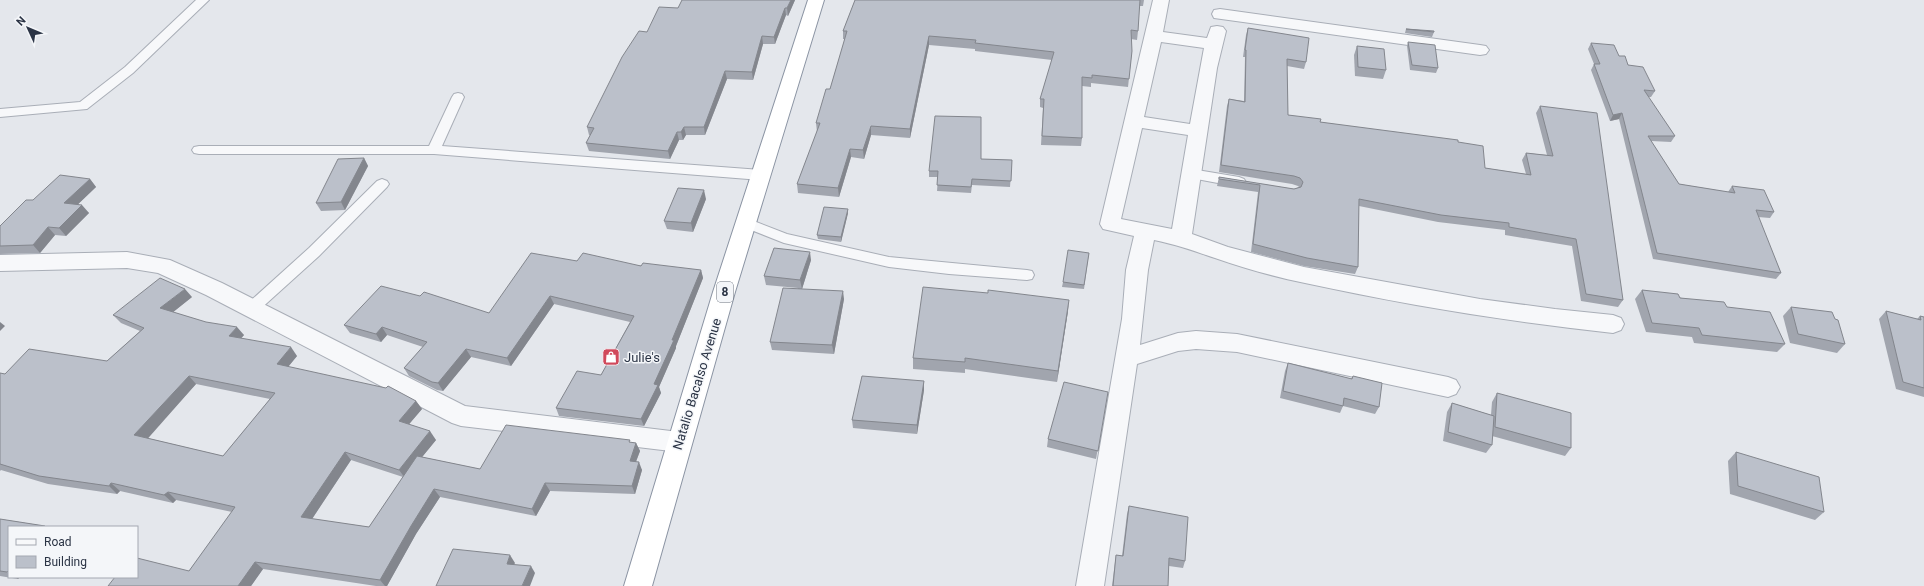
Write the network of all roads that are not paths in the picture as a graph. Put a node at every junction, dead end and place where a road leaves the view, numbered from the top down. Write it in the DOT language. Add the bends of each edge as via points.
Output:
graph roads {
  1 [pos="202,0"];
  2 [pos="816,0"];
  3 [pos="1161,0"];
  4 [pos="1221,7"];
  5 [pos="1154,36"];
  6 [pos="1214,44"];
  7 [pos="1480,50"];
  8 [pos="458,97"];
  9 [pos="0,113"];
  10 [pos="1134,121"];
  11 [pos="1198,131"];
  12 [pos="199,150"];
  13 [pos="434,150"];
  14 [pos="1191,174"];
  15 [pos="761,175"];
  16 [pos="382,184"];
  17 [pos="1253,184"];
  18 [pos="746,223"];
  19 [pos="1145,231"];
  20 [pos="1181,238"];
  21 [pos="0,263"];
  22 [pos="1027,275"];
  23 [pos="252,308"];
  24 [pos="1613,324"];
  25 [pos="1127,358"];
  26 [pos="1448,387"];
  27 [pos="679,442"];
  28 [pos="638,586"];
  29 [pos="1090,586"];
  1 -- 9 [label="lane" via="135,65 83,106"];
  2 -- 15 [label="highway, Natalio Bacalso Avenue / 8"];
  3 -- 5 [label="street"];
  4 -- 6 [label="street"];
  4 -- 7 [label="street"];
  5 -- 6 [label="street"];
  5 -- 10 [label="street"];
  6 -- 11 [label="street"];
  8 -- 13 [label="lane"];
  10 -- 11 [label="street"];
  10 -- 19 [label="street" via="1110,224"];
  11 -- 14 [label="street"];
  12 -- 13 [label="lane"];
  13 -- 15 [label="lane"];
  14 -- 17 [label="lane"];
  14 -- 20 [label="street"];
  15 -- 18 [label="highway, Natalio Bacalso Avenue / 8"];
  16 -- 23 [label="lane" via="314,252"];
  18 -- 22 [label="lane" via="784,238 889,262"];
  18 -- 27 [label="highway, Natalio Bacalso Avenue / 8"];
  19 -- 20 [label="street"];
  19 -- 25 [label="street" via="1137,270"];
  20 -- 24 [label="street" via="1304,275 1480,308"];
  21 -- 23 [label="street" via="127,260 162,266"];
  23 -- 27 [label="street" via="461,416"];
  25 -- 26 [label="street" via="1178,342 1196,340 1237,343"];
  25 -- 29 [label="street"];
  27 -- 28 [label="highway, Natalio Bacalso Avenue / 8"];
}
